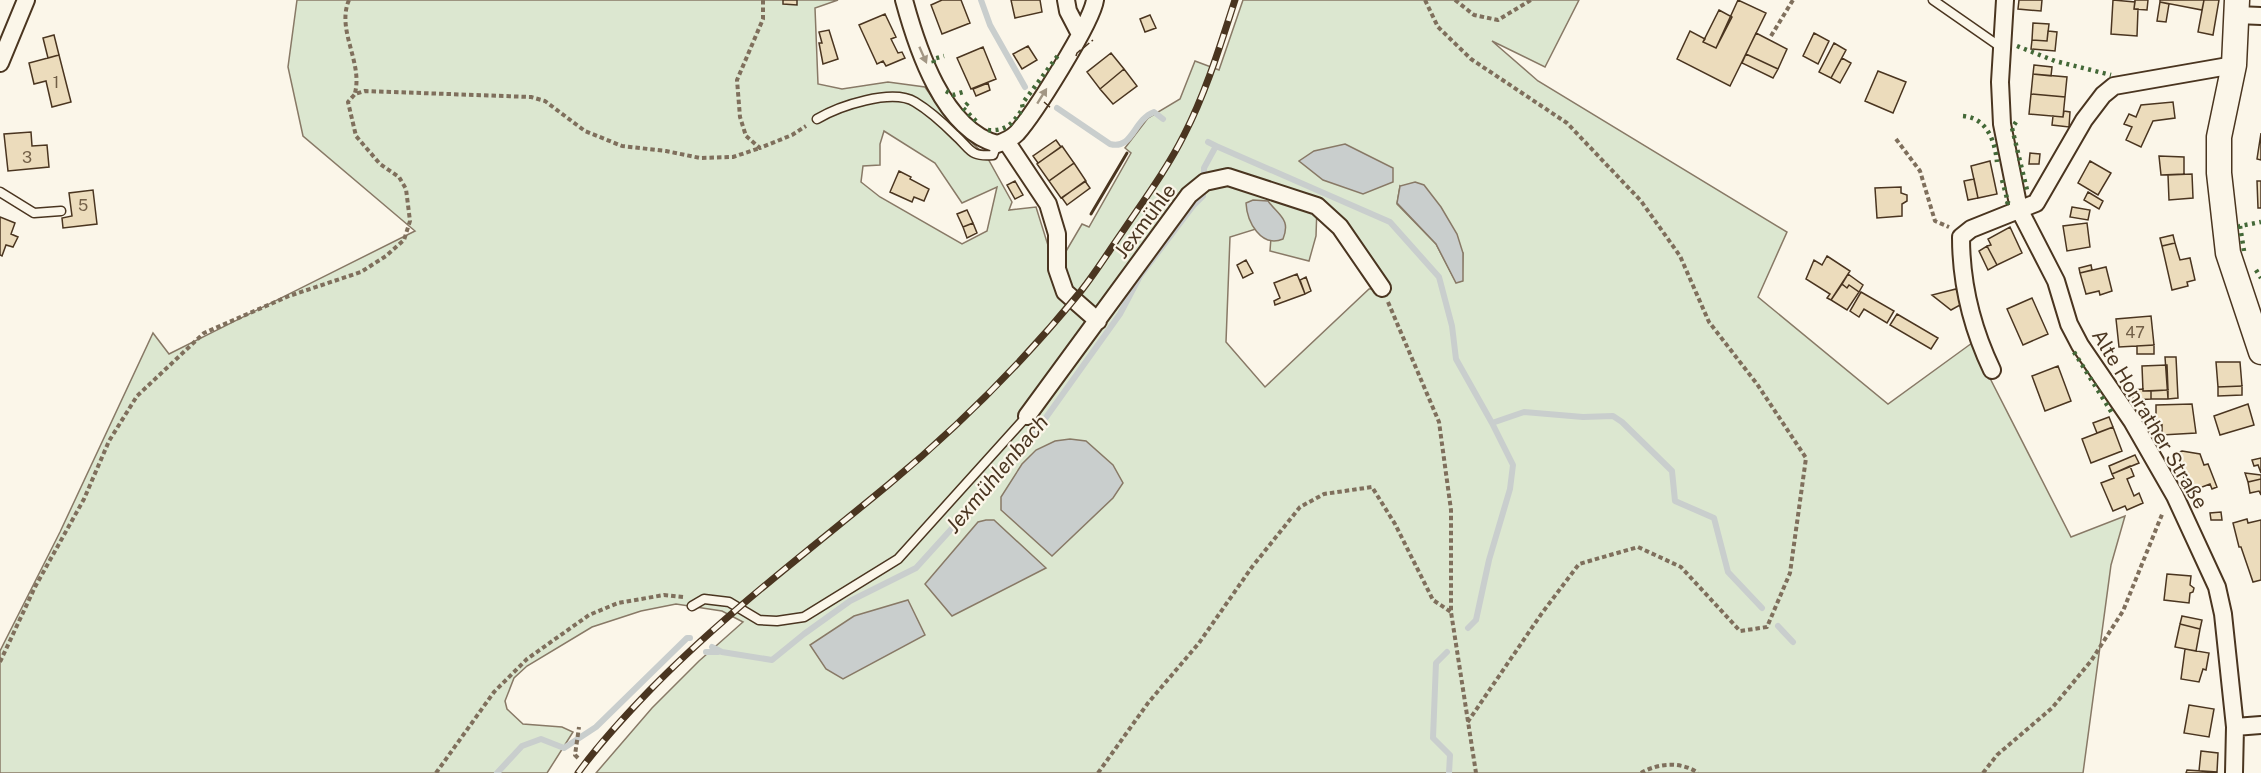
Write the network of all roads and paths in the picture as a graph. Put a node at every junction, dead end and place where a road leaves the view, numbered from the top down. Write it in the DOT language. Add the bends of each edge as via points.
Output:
graph roads {
  1 [pos="26,0"];
  2 [pos="349,0"];
  3 [pos="763,0"];
  4 [pos="904,0"];
  5 [pos="1066,0"];
  6 [pos="1095,0"];
  7 [pos="1425,0"];
  8 [pos="1455,0"];
  9 [pos="1531,0"];
  10 [pos="1793,0"];
  11 [pos="1934,0"];
  12 [pos="2005,0"];
  13 [pos="2237,7"];
  14 [pos="2261,16"];
  15 [pos="1080,34"];
  16 [pos="1771,36"];
  17 [pos="2002,48"];
  18 [pos="0,63"];
  19 [pos="2234,65"];
  20 [pos="355,94"];
  21 [pos="817,119"];
  22 [pos="1896,139"];
  23 [pos="1001,143"];
  24 [pos="760,148"];
  25 [pos="0,192"];
  26 [pos="2019,209"];
  27 [pos="61,211"];
  28 [pos="1961,237"];
  29 [pos="1382,288"];
  30 [pos="2254,308"];
  31 [pos="1098,321"];
  32 [pos="2261,351"];
  33 [pos="1992,369"];
  34 [pos="1027,416"];
  35 [pos="2175,495"];
  36 [pos="704,599"];
  37 [pos="692,606"];
  38 [pos="1451,612"];
  39 [pos="0,662"];
  40 [pos="1467,723"];
  41 [pos="2261,725"];
  42 [pos="579,727"];
  43 [pos="2235,727"];
  44 [pos="576,757"];
  45 [pos="436,773"];
  46 [pos="1098,773"];
  47 [pos="1476,773"];
  48 [pos="1641,773"];
  49 [pos="1698,773"];
  50 [pos="1983,773"];
  51 [pos="2234,773"];
  1 -- 18 [label="street"];
  2 -- 20 [label="path" via="344,12 358,76"];
  3 -- 24 [label="path" via="763,19 737,80 746,136"];
  4 -- 23 [label="street, one-way" via="914,35 951,108 969,130 986,141"];
  5 -- 15 [label="street"];
  6 -- 15 [label="street"];
  7 -- 40 [label="path" via="1438,27 1471,59 1567,123 1641,201 1680,256 1708,322 1757,384 1806,458 1790,573 1767,627 1740,631 1681,567 1638,546 1579,564"];
  8 -- 9 [label="path" via="1474,15 1498,20"];
  10 -- 16 [label="path"];
  11 -- 17 [label="lane"];
  12 -- 17 [label="street, Alte Honrather Straße"];
  13 -- 14 [label="street"];
  13 -- 19 [label="street"];
  23 -- 15 [label="street, one-way" via="1016,133 1038,104"];
  17 -- 26 [label="street, Alte Honrather Straße" via="2002,124"];
  19 -- 26 [label="street" via="2114,86 2084,120 2036,203"];
  19 -- 30 [label="street" via="2219,137 2219,172 2228,253"];
  20 -- 24 [label="path" via="365,91 531,97 545,101 585,131 622,146 700,158 733,157"];
  20 -- 39 [label="path" via="348,102 356,136 380,164 399,177 406,189 410,221 404,240 361,272 289,296 204,333 137,396 109,441 84,499 31,595"];
  21 -- 23 [label="lane" via="859,103 904,98 924,108 979,156 993,155"];
  21 -- 24 [label="path"];
  22 -- 28 [label="path" via="1920,171 1935,221"];
  23 -- 31 [label="street" via="1048,204 1057,234 1057,269 1065,292"];
  25 -- 27 [label="lane" via="34,213"];
  26 -- 28 [label="street"];
  26 -- 35 [label="street, Alte Honrather Straße" via="2056,281 2080,345 2132,421"];
  28 -- 33 [label="street" via="1964,281 1980,344"];
  29 -- 31 [label="street, Jexmühle" via="1340,227 1317,206 1228,177 1204,182 1188,195"];
  29 -- 38 [label="path" via="1439,422 1451,510"];
  30 -- 32 [label="street"];
  31 -- 34 [label="street, Jexmühle"];
  34 -- 36 [label="lane" via="898,560 804,617 759,620 729,602"];
  35 -- 43 [label="street, Alte Honrather Straße" via="2217,587"];
  35 -- 50 [label="path" via="2160,515 2123,612 2091,661 2052,708 1997,755"];
  36 -- 37 [label="lane"];
  36 -- 45 [label="path" via="664,595 618,603 590,615 511,673"];
  38 -- 40 [label="path"];
  38 -- 46 [label="path" via="1433,600 1372,487 1324,494 1300,507"];
  40 -- 47 [label="path"];
  41 -- 43 [label="street"];
  42 -- 44 [label="path"];
  43 -- 51 [label="street, Alte Honrather Straße"];
  48 -- 49 [label="path" via="1654,765 1678,765"];
}
